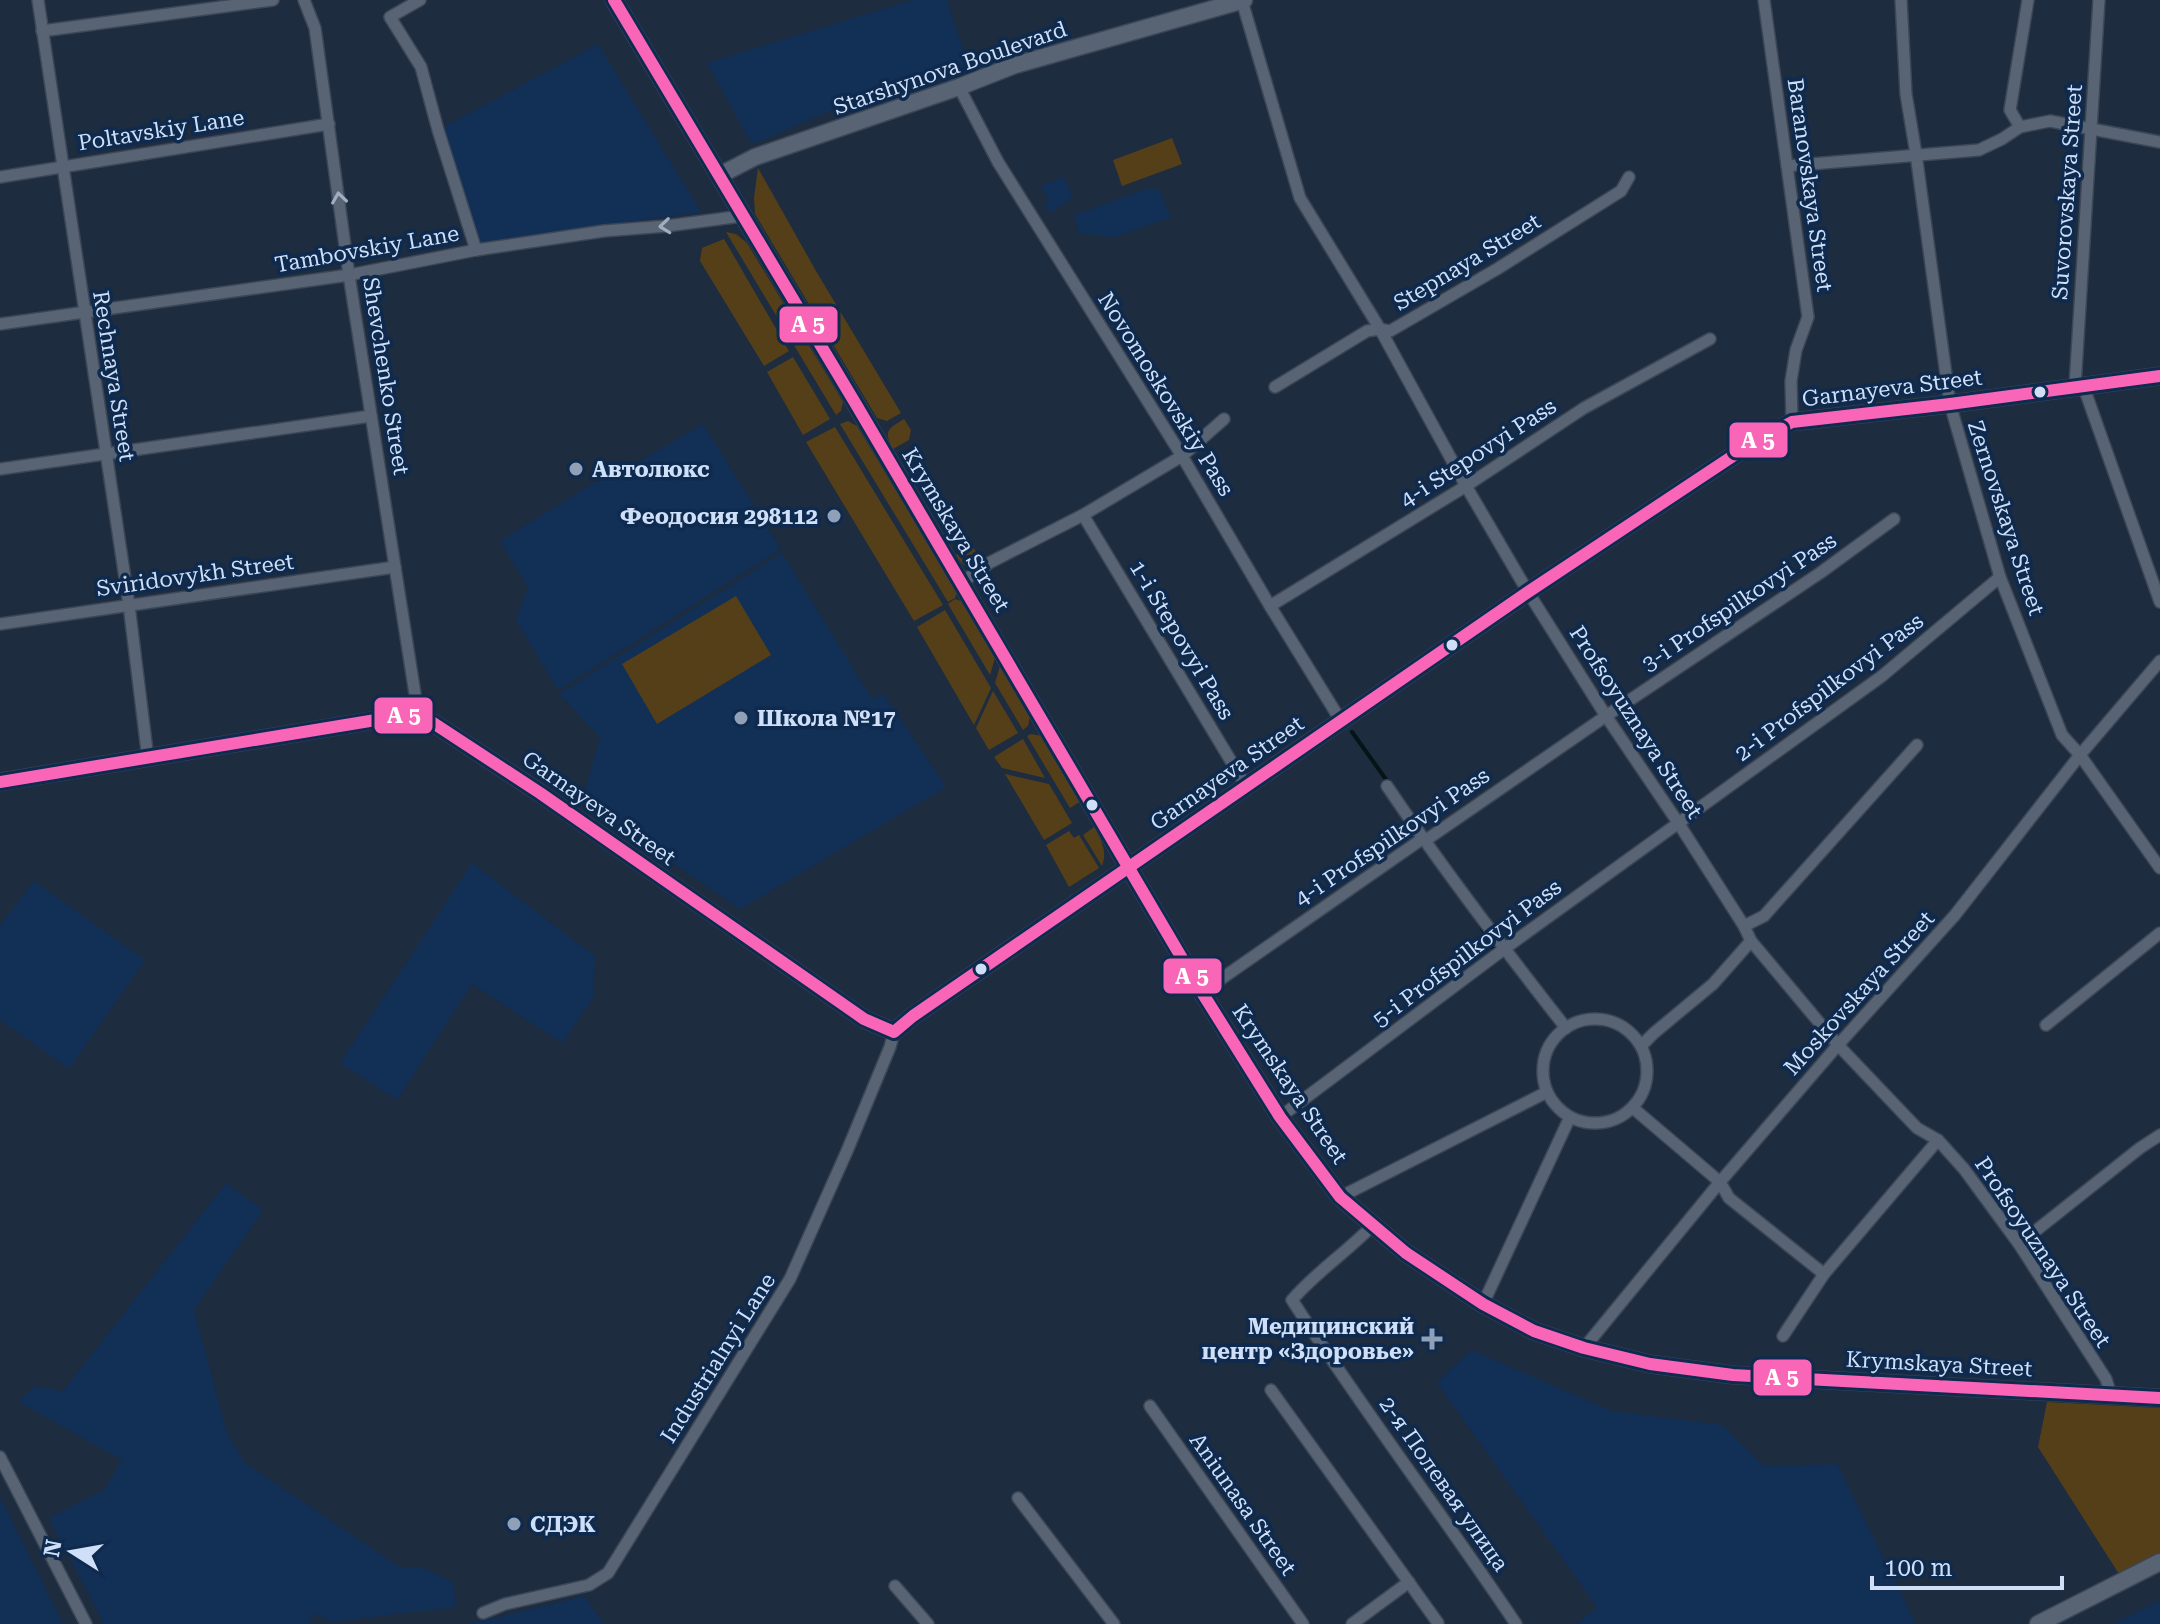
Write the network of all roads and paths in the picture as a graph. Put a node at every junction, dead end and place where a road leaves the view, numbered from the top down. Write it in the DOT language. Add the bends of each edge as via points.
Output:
graph roads {
  1 [pos="38,0"];
  2 [pos="273,0"];
  3 [pos="304,0"];
  4 [pos="420,0"];
  5 [pos="614,0"];
  6 [pos="1243,0"];
  7 [pos="1764,0"];
  8 [pos="1901,0"];
  9 [pos="2028,0"];
  10 [pos="2099,0"];
  11 [pos="42,31"];
  12 [pos="959,87"];
  13 [pos="329,124"];
  14 [pos="2020,127"];
  15 [pos="2091,129"];
  16 [pos="2160,142"];
  17 [pos="1916,154"];
  18 [pos="63,166"];
  19 [pos="1787,166"];
  20 [pos="720,175"];
  21 [pos="0,177"];
  22 [pos="1629,177"];
  23 [pos="742,216"];
  24 [pos="476,250"];
  25 [pos="349,275"];
  26 [pos="85,313"];
  27 [pos="0,324"];
  28 [pos="1380,329"];
  29 [pos="1710,339"];
  30 [pos="2160,376"];
  31 [pos="2079,386"];
  32 [pos="1275,387"];
  33 [pos="1950,404"];
  34 [pos="371,416"];
  35 [pos="1224,419"];
  36 [pos="1792,422"];
  37 [pos="106,453"];
  38 [pos="1182,456"];
  39 [pos="0,469"];
  40 [pos="1466,486"];
  41 [pos="1083,515"];
  42 [pos="1894,519"];
  43 [pos="395,567"];
  44 [pos="2000,577"];
  45 [pos="961,583"];
  46 [pos="1528,592"];
  47 [pos="2160,602"];
  48 [pos="129,605"];
  49 [pos="1270,606"];
  50 [pos="0,624"];
  51 [pos="2160,661"];
  52 [pos="418,713"];
  53 [pos="1606,716"];
  54 [pos="1341,721"];
  55 [pos="1917,745"];
  56 [pos="2080,755"];
  57 [pos="148,759"];
  58 [pos="0,782"];
  59 [pos="1246,786"];
  60 [pos="1387,786"];
  61 [pos="1679,824"];
  62 [pos="1422,839"];
  63 [pos="1128,868"];
  64 [pos="2160,868"];
  65 [pos="1744,926"];
  66 [pos="2160,933"];
  67 [pos="1751,941"];
  68 [pos="1504,949"];
  69 [pos="1203,994"];
  70 [pos="2046,1025"];
  71 [pos="1566,1028"];
  72 [pos="894,1032"];
  73 [pos="1838,1045"];
  74 [pos="1641,1046"];
  75 [pos="1547,1092"];
  76 [pos="1633,1108"];
  77 [pos="1280,1117"];
  78 [pos="1570,1117"];
  79 [pos="2160,1135"];
  80 [pos="1938,1140"];
  81 [pos="1720,1182"];
  82 [pos="1340,1197"];
  83 [pos="1373,1225"];
  84 [pos="2019,1244"];
  85 [pos="1824,1274"];
  86 [pos="1483,1304"];
  87 [pos="1783,1336"];
  88 [pos="1584,1348"];
  89 [pos="1271,1390"];
  90 [pos="2111,1395"];
  91 [pos="2160,1398"];
  92 [pos="1150,1406"];
  93 [pos="0,1457"];
  94 [pos="1018,1498"];
  95 [pos="2160,1562"];
  96 [pos="1409,1582"];
  97 [pos="895,1586"];
  98 [pos="483,1613"];
  99 [pos="1438,1623"];
  100 [pos="86,1624"];
  101 [pos="928,1624"];
  102 [pos="1114,1624"];
  103 [pos="1303,1624"];
  104 [pos="1352,1624"];
  105 [pos="1516,1624"];
  106 [pos="2038,1624"];
  1 -- 11 [label="street, Rechnaya Street"];
  2 -- 11 [label="street"];
  3 -- 13 [label="street, Shevchenko Street" via="315,28"];
  4 -- 24 [label="street" via="390,17 421,67"];
  5 -- 20 [label="street, Krymskaya Street"];
  6 -- 12 [label="street, Starshynova Boulevard" via="1015,65"];
  6 -- 28 [label="street, Profsoyuznaya Street" via="1300,198"];
  7 -- 19 [label="street, Baranovskaya Street"];
  8 -- 17 [label="street, Zernovskaya Street" via="1906,94"];
  9 -- 14 [label="street" via="2010,110"];
  10 -- 15 [label="street, Suvorovskaya Street"];
  11 -- 18 [label="street, Rechnaya Street"];
  12 -- 20 [label="street, Starshynova Boulevard" via="755,157"];
  12 -- 38 [label="street, Novomoskovskiy Pass" via="998,162"];
  13 -- 18 [label="street, Poltavskiy Lane"];
  25 -- 13 [label="street, Shevchenko Street, one-way"];
  14 -- 15 [label="street" via="2050,121"];
  14 -- 17 [label="street" via="1979,150"];
  15 -- 16 [label="street"];
  15 -- 31 [label="street, Suvorovskaya Street"];
  17 -- 19 [label="street"];
  17 -- 33 [label="street, Zernovskaya Street"];
  18 -- 21 [label="street, Poltavskiy Lane"];
  18 -- 26 [label="street, Rechnaya Street"];
  19 -- 36 [label="street, Baranovskaya Street" via="1808,317 1791,381"];
  20 -- 23 [label="street, Krymskaya Street"];
  22 -- 28 [label="street, Stepnaya Street" via="1621,191 1497,269 1390,331"];
  23 -- 24 [label="street, Tambovskiy Lane, one-way"];
  23 -- 45 [label="street, Krymskaya Street"];
  24 -- 25 [label="street, Tambovskiy Lane"];
  25 -- 26 [label="street, Tambovskiy Lane"];
  25 -- 34 [label="street, Shevchenko Street"];
  26 -- 27 [label="street, Tambovskiy Lane"];
  26 -- 37 [label="street, Rechnaya Street"];
  28 -- 32 [label="street, Stepnaya Street" via="1367,331"];
  28 -- 40 [label="street, Profsoyuznaya Street"];
  29 -- 40 [label="street, 4-i Stepovyi Pass" via="1584,408"];
  30 -- 31 [label="street, Garnayeva Street"];
  31 -- 33 [label="street, Garnayeva Street"];
  31 -- 47 [label="street, Suvorovskaya Street"];
  33 -- 36 [label="street, Garnayeva Street"];
  33 -- 44 [label="street, Zernovskaya Street"];
  34 -- 37 [label="street"];
  34 -- 43 [label="street, Shevchenko Street"];
  35 -- 38 [label="street"];
  36 -- 46 [label="street, Garnayeva Street"];
  37 -- 39 [label="street"];
  37 -- 48 [label="street, Rechnaya Street"];
  38 -- 41 [label="street"];
  38 -- 49 [label="street, Novomoskovskiy Pass"];
  40 -- 46 [label="street, Profsoyuznaya Street"];
  40 -- 49 [label="street, 4-i Stepovyi Pass"];
  41 -- 45 [label="street"];
  41 -- 59 [label="street, 1-i Stepovyi Pass"];
  42 -- 53 [label="street, 3-i Profspilkovyi Pass"];
  43 -- 48 [label="street, Sviridovykh Street"];
  43 -- 52 [label="street, Shevchenko Street"];
  44 -- 56 [label="street, Zernovskaya Street" via="2062,735"];
  44 -- 61 [label="street, 2-i Profspilkovyi Pass" via="1882,676"];
  45 -- 63 [label="street, Krymskaya Street"];
  46 -- 53 [label="street, Profsoyuznaya Street"];
  46 -- 54 [label="street, Garnayeva Street"];
  48 -- 50 [label="street, Sviridovykh Street"];
  48 -- 57 [label="street, Rechnaya Street"];
  49 -- 54 [label="street, Novomoskovskiy Pass"];
  51 -- 56 [label="street, Moskovskaya Street"];
  52 -- 57 [label="street"];
  52 -- 72 [label="street, Garnayeva Street" via="864,1019"];
  53 -- 61 [label="street, Profsoyuznaya Street"];
  53 -- 62 [label="street, 4-i Profspilkovyi Pass"];
  54 -- 59 [label="street, Garnayeva Street"];
  55 -- 65 [label="street" via="1764,916"];
  56 -- 64 [label="street, Zernovskaya Street"];
  56 -- 73 [label="street, Moskovskaya Street" via="1955,915"];
  57 -- 58 [label="street"];
  59 -- 63 [label="street, Garnayeva Street"];
  60 -- 62 [label="street"];
  61 -- 65 [label="street, Profsoyuznaya Street"];
  61 -- 68 [label="street, 5-i Profspilkovyi Pass"];
  62 -- 68 [label="street"];
  62 -- 69 [label="street, 4-i Profspilkovyi Pass"];
  63 -- 69 [label="street, Krymskaya Street"];
  63 -- 72 [label="street, Garnayeva Street"];
  65 -- 67 [label="street, Profsoyuznaya Street"];
  66 -- 70 [label="street"];
  67 -- 73 [label="street, Profsoyuznaya Street"];
  67 -- 74 [label="street" via="1713,984"];
  68 -- 71 [label="street"];
  68 -- 77 [label="street, 5-i Profspilkovyi Pass"];
  69 -- 77 [label="street, Krymskaya Street"];
  71 -- 74 [label="street" via="1586,1019 1607,1020 1627,1029"];
  71 -- 75 [label="street" via="1545,1057"];
  72 -- 98 [label="street, Industrialnyi Lane" via="790,1279 608,1573 589,1585"];
  73 -- 80 [label="street, Profsoyuznaya Street" via="1917,1128"];
  73 -- 81 [label="street, Moskovskaya Street"];
  74 -- 76 [label="street" via="1648,1067 1645,1089"];
  75 -- 78 [label="street"];
  75 -- 82 [label="street"];
  76 -- 78 [label="street" via="1614,1120 1592,1124"];
  76 -- 81 [label="street"];
  77 -- 82 [label="street, Krymskaya Street"];
  78 -- 86 [label="street"];
  79 -- 84 [label="street"];
  80 -- 84 [label="street, Profsoyuznaya Street"];
  80 -- 85 [label="street"];
  81 -- 85 [label="street" via="1729,1198"];
  81 -- 88 [label="street, Moskovskaya Street"];
  82 -- 83 [label="street, Krymskaya Street"];
  83 -- 86 [label="street, Krymskaya Street"];
  83 -- 105 [label="street, 2-я Полевая улица" via="1292,1300"];
  84 -- 90 [label="street, Profsoyuznaya Street" via="2106,1379"];
  85 -- 87 [label="street"];
  86 -- 88 [label="street, Krymskaya Street" via="1534,1331"];
  88 -- 90 [label="street, Krymskaya Street" via="1733,1375"];
  89 -- 96 [label="street"];
  90 -- 91 [label="street, Krymskaya Street"];
  92 -- 103 [label="street, Aniunasa Street"];
  93 -- 100 [label="street"];
  94 -- 102 [label="street"];
  95 -- 106 [label="street"];
  96 -- 99 [label="street"];
  96 -- 104 [label="street"];
  97 -- 101 [label="street"];
}
